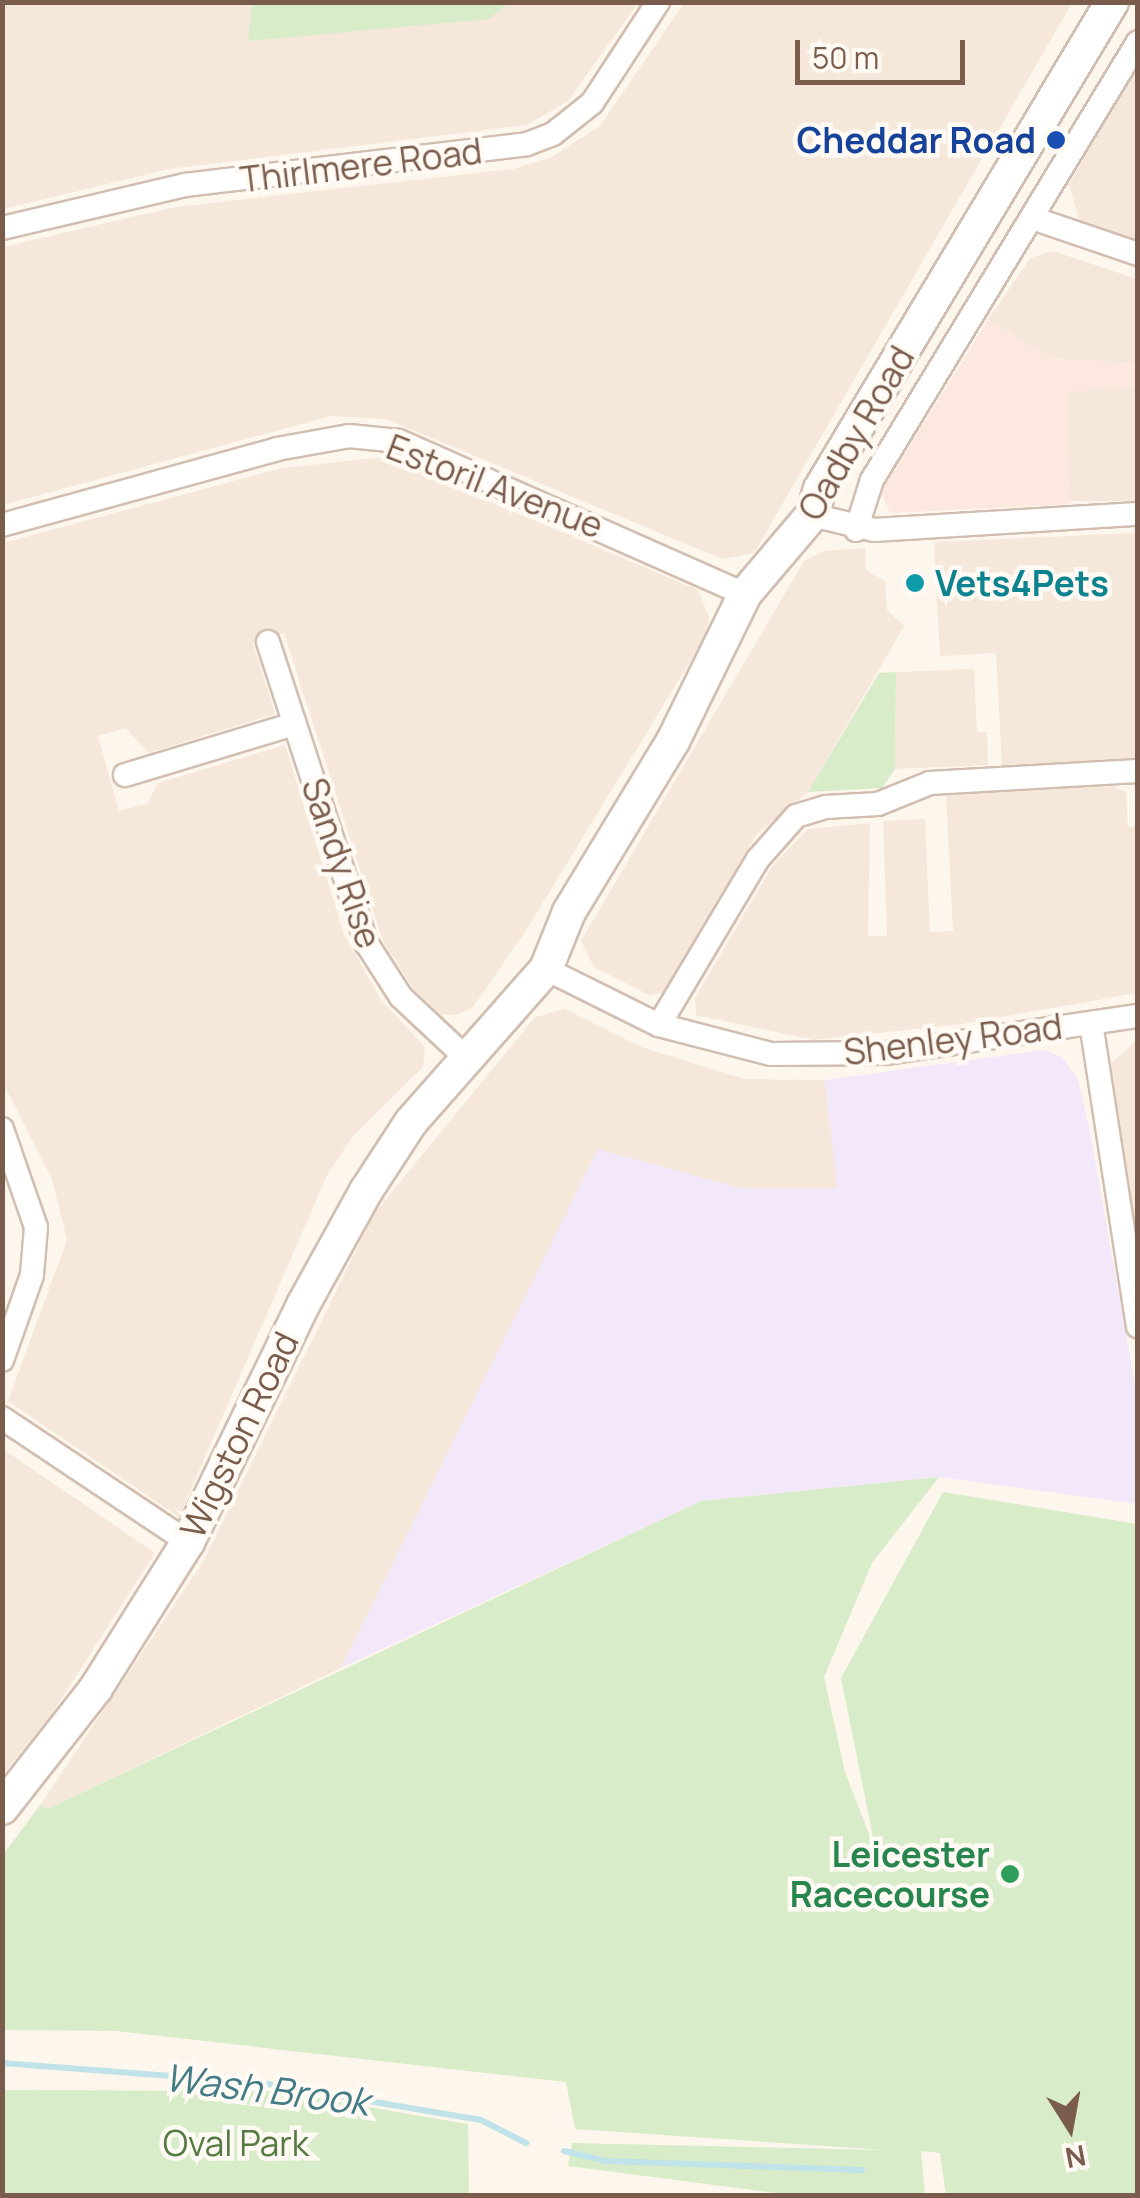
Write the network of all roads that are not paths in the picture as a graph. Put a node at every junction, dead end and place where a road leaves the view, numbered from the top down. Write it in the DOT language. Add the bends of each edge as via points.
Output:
graph roads {
  1 [pos="658,2"];
  2 [pos="1112,2"];
  3 [pos="1138,42"];
  4 [pos="1032,218"];
  5 [pos="2,228"];
  6 [pos="1138,254"];
  7 [pos="1138,514"];
  8 [pos="812,515"];
  9 [pos="2,525"];
  10 [pos="856,530"];
  11 [pos="744,594"];
  12 [pos="268,642"];
  13 [pos="294,724"];
  14 [pos="1137,771"];
  15 [pos="125,774"];
  16 [pos="1138,790"];
  17 [pos="546,969"];
  18 [pos="1138,1016"];
  19 [pos="1090,1023"];
  20 [pos="659,1025"];
  21 [pos="464,1056"];
  22 [pos="2,1129"];
  23 [pos="1138,1326"];
  24 [pos="2,1360"];
  25 [pos="2,1418"];
  26 [pos="188,1542"];
  27 [pos="2,1808"];
  1 -- 5 [label="street, Thirlmere Road" via="592,103 553,134 528,144 185,186"];
  2 -- 8 [label="main road, Oadby Road" via="820,489"];
  3 -- 4 [label="street, Oadby Road"];
  4 -- 6 [label="street"];
  4 -- 10 [label="street, Oadby Road" via="872,480"];
  7 -- 10 [label="street"];
  8 -- 10 [label="street"];
  8 -- 11 [label="main road, Oadby Road"];
  9 -- 11 [label="street, Estoril Avenue" via="277,449 349,436 399,442"];
  11 -- 17 [label="main road, Oadby Road" via="673,741 569,912"];
  12 -- 13 [label="street, Sandy Rise"];
  13 -- 15 [label="street"];
  13 -- 21 [label="street, Sandy Rise" via="367,944 401,997"];
  14 -- 16 [label="street"];
  14 -- 20 [label="street" via="930,783 878,804 796,816 758,859"];
  17 -- 20 [label="street, Shenley Road"];
  17 -- 21 [label="main road, Oadby Road"];
  18 -- 19 [label="street, Shenley Road"];
  19 -- 20 [label="street, Shenley Road" via="886,1053 826,1054 740,1048"];
  19 -- 23 [label="street"];
  21 -- 26 [label="main road, Wigston Road" via="366,1191 302,1305"];
  22 -- 24 [label="street" via="36,1227 32,1275"];
  25 -- 26 [label="street"];
  26 -- 27 [label="main road, Wigston Road" via="96,1688"];
}
